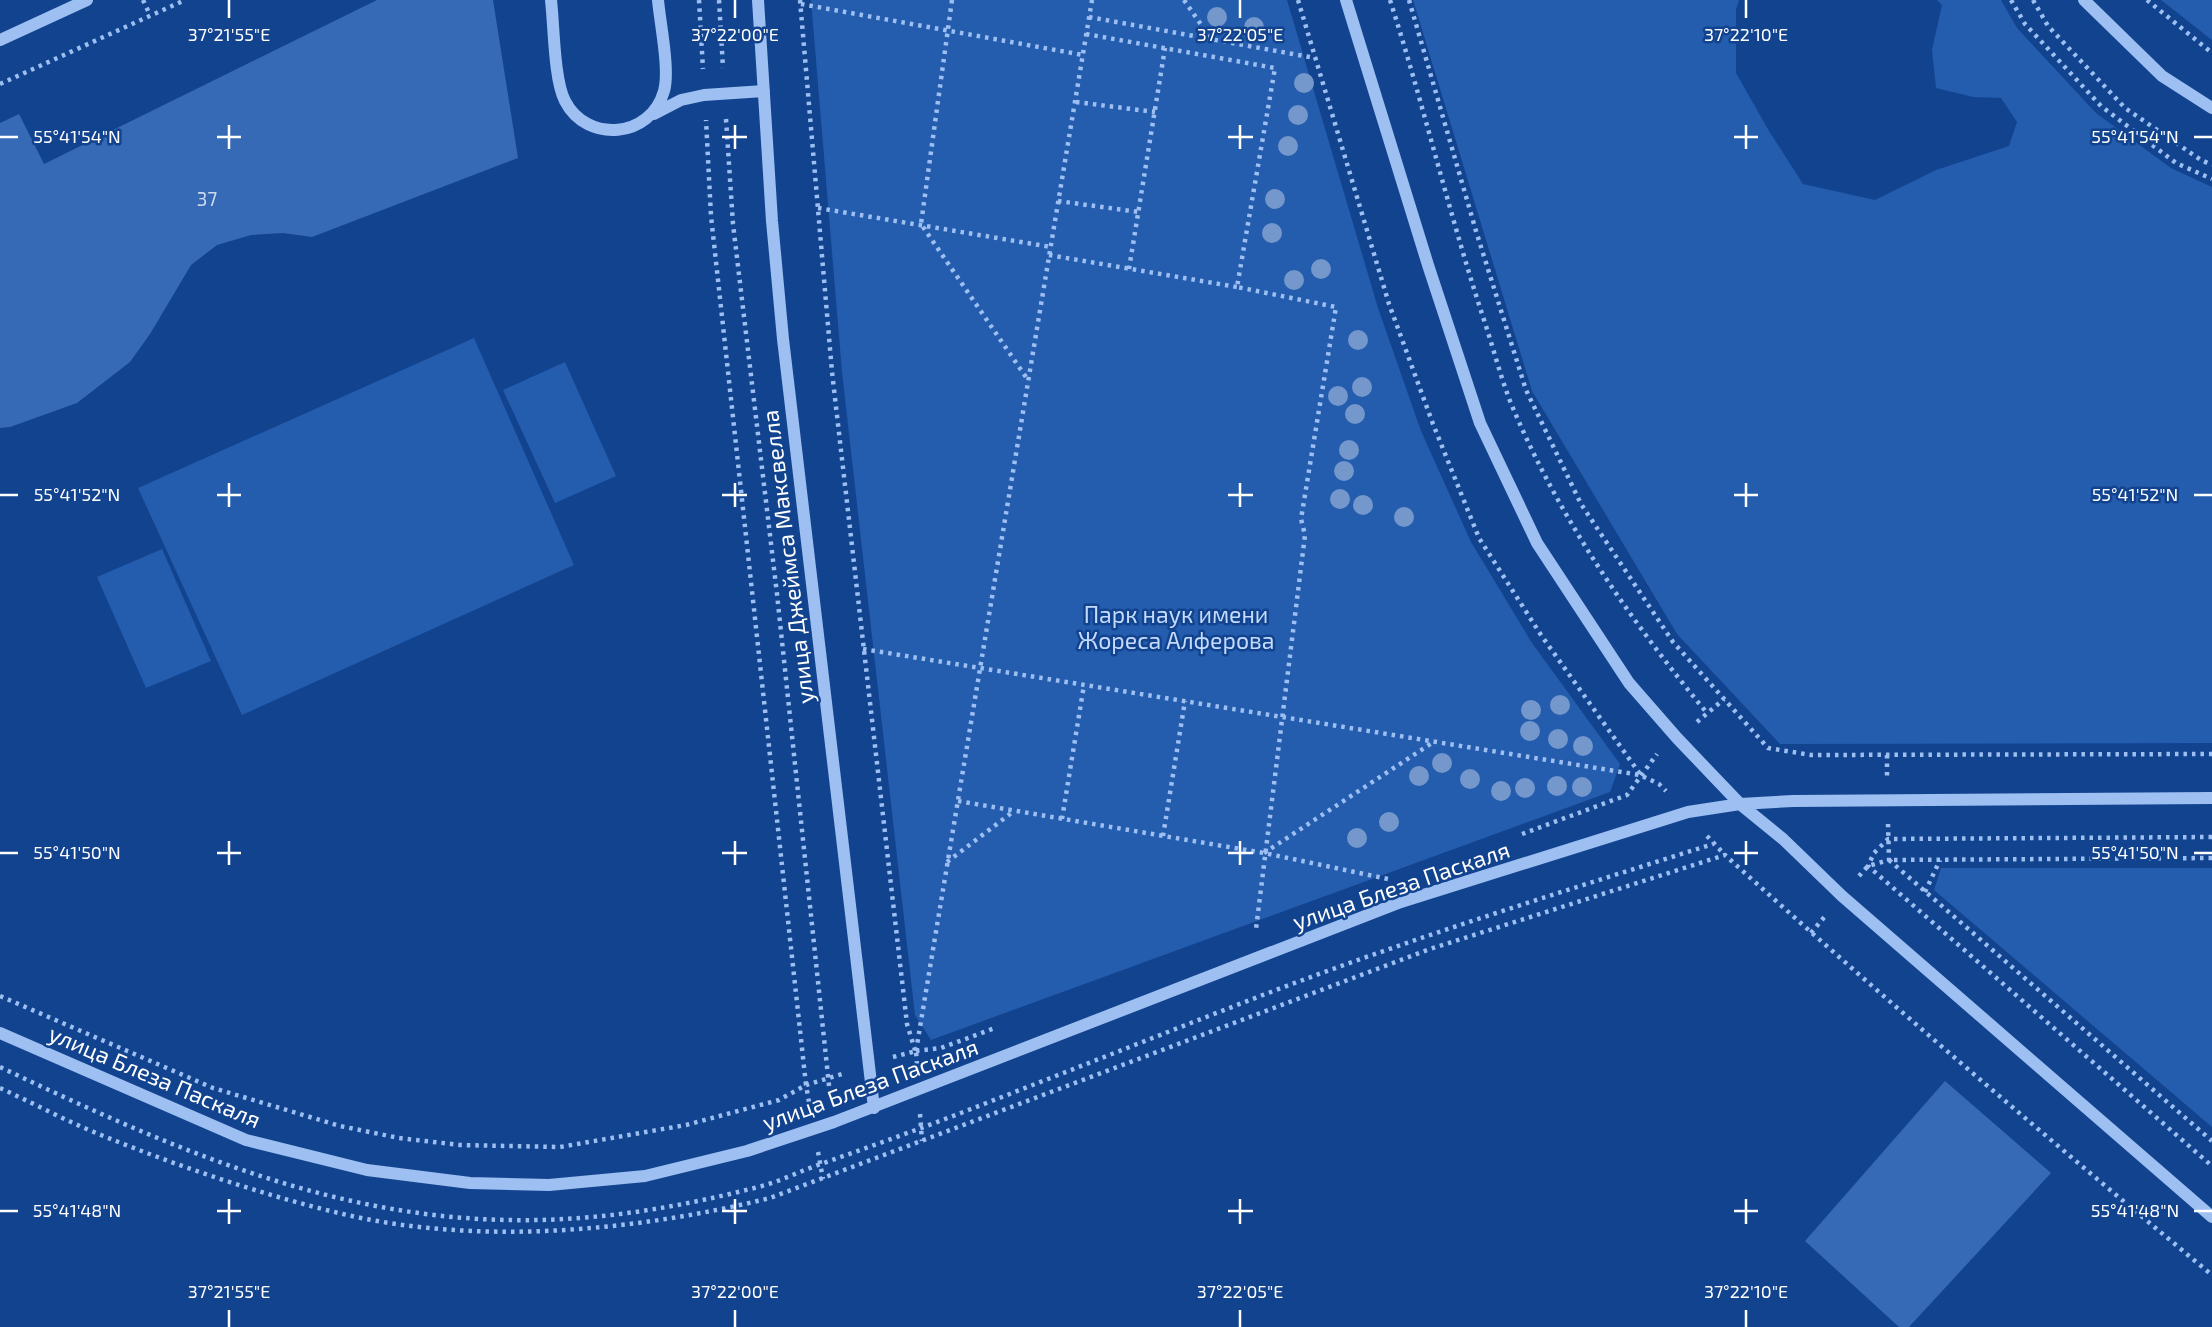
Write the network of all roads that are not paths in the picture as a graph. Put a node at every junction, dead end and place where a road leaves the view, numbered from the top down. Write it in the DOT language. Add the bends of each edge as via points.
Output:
graph roads {
  1 [pos="87,0"];
  2 [pos="551,0"];
  3 [pos="658,0"];
  4 [pos="758,0"];
  5 [pos="1346,0"];
  6 [pos="2084,0"];
  7 [pos="0,40"];
  8 [pos="764,91"];
  9 [pos="2212,108"];
  10 [pos="648,118"];
  11 [pos="2212,798"];
  12 [pos="1740,804"];
  13 [pos="0,1033"];
  14 [pos="874,1108"];
  15 [pos="2212,1217"];
  1 -- 7 [label="street"];
  2 -- 10 [label="street" via="560,84 573,113 601,130 634,127"];
  3 -- 10 [label="street" via="664,89"];
  4 -- 8 [label="street, улица Джеймса Максвелла"];
  5 -- 12 [label="street" via="1480,423 1537,543 1629,683"];
  6 -- 9 [label="street" via="2162,76"];
  8 -- 10 [label="street" via="681,100"];
  8 -- 14 [label="street, улица Джеймса Максвелла" via="783,339"];
  11 -- 12 [label="street, улица Блеза Паскаля"];
  12 -- 14 [label="street, улица Блеза Паскаля" via="1688,812 1401,902"];
  12 -- 15 [label="street"];
  13 -- 14 [label="street, улица Блеза Паскаля" via="246,1140 367,1170 470,1183 549,1185 645,1176 747,1151"];
}
